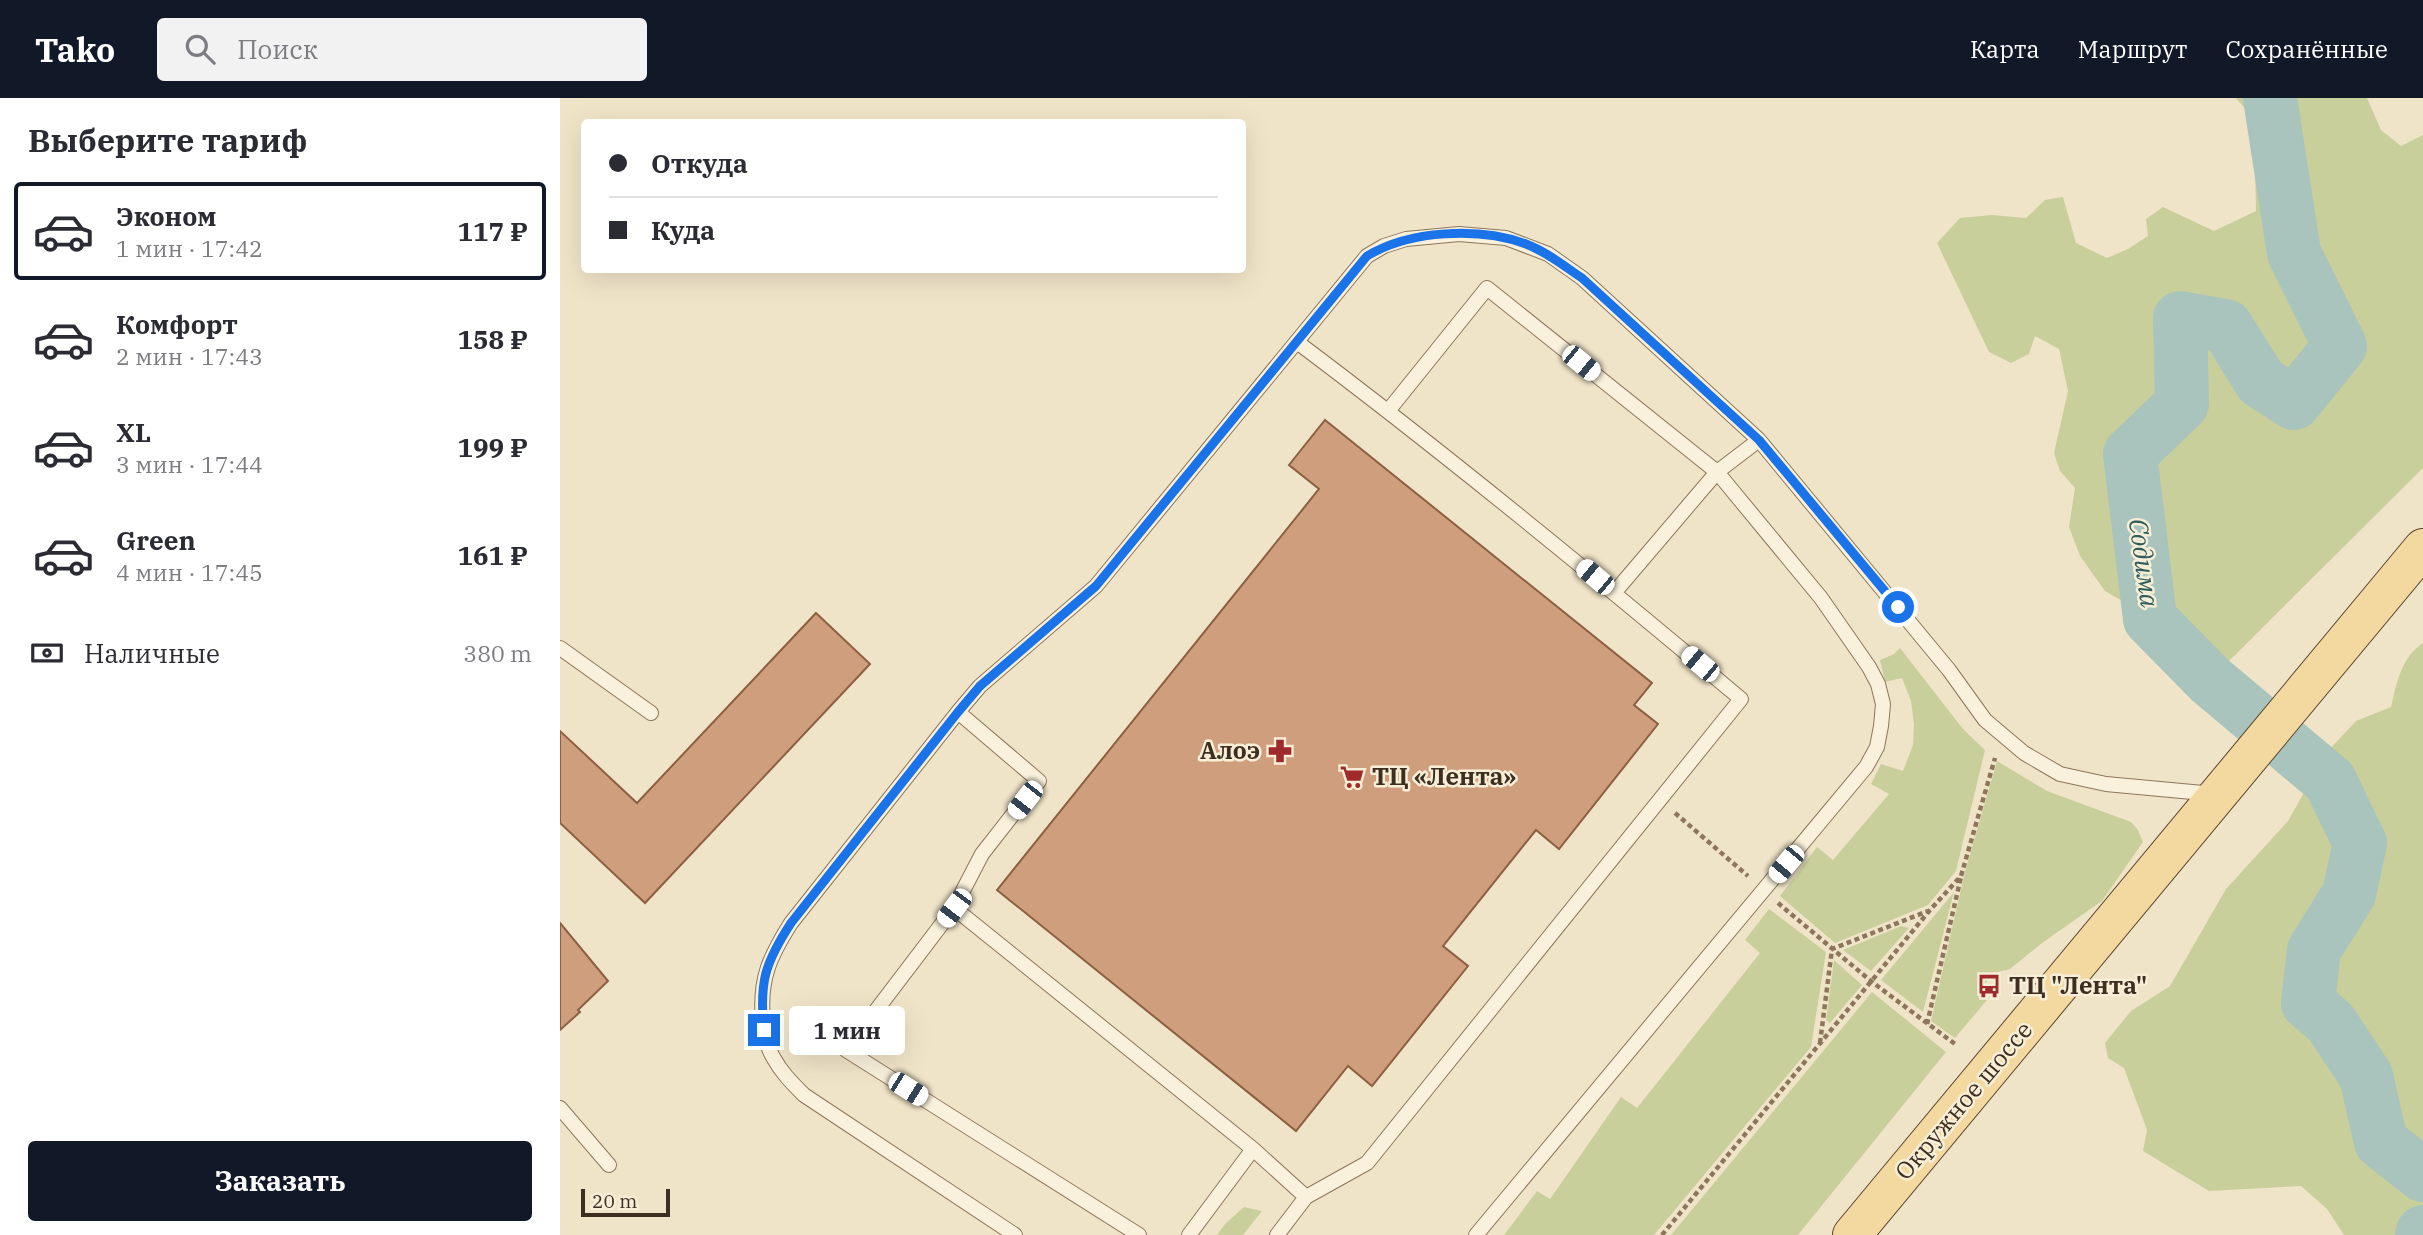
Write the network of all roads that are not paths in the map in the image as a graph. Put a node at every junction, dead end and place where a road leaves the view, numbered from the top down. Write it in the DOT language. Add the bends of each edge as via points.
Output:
graph roads {
  1 [pos="1297,342"];
  2 [pos="1388,411"];
  3 [pos="1759,440"];
  4 [pos="1717,472"];
  5 [pos="2423,548"];
  6 [pos="1614,593"];
  7 [pos="560,648"];
  8 [pos="958,712"];
  9 [pos="651,713"];
  10 [pos="2228,784"];
  11 [pos="954,908"];
  12 [pos="560,1108"];
  13 [pos="1253,1149"];
  14 [pos="609,1165"];
  15 [pos="1306,1198"];
  16 [pos="1015,1235"];
  17 [pos="1139,1235"];
  18 [pos="1189,1235"];
  19 [pos="1277,1235"];
  20 [pos="1476,1235"];
  21 [pos="1852,1235"];
  1 -- 2 [label="lane"];
  1 -- 3 [label="lane" via="1367,256 1384,246 1458,234 1506,238 1548,254 1582,278"];
  1 -- 8 [label="lane" via="1096,586 980,686"];
  2 -- 4 [label="lane" via="1487,288"];
  2 -- 6 [label="lane"];
  3 -- 4 [label="lane"];
  3 -- 10 [label="lane" via="1985,720 2024,753 2060,774 2106,784"];
  4 -- 6 [label="lane"];
  4 -- 20 [label="lane" via="1821,598 1869,667 1882,704 1877,747 1866,767"];
  5 -- 10 [label="main road, Окружное шоссе"];
  6 -- 15 [label="lane" via="1741,699 1367,1163"];
  7 -- 9 [label="lane"];
  8 -- 11 [label="lane" via="1039,781 982,855"];
  8 -- 16 [label="lane" via="775,948 764,974 764,1030 771,1054 804,1095"];
  10 -- 21 [label="main road, Окружное шоссе"];
  11 -- 13 [label="lane"];
  11 -- 17 [label="lane" via="846,1050"];
  12 -- 14 [label="lane"];
  13 -- 15 [label="lane"];
  13 -- 18 [label="lane"];
  15 -- 19 [label="lane"];
}
